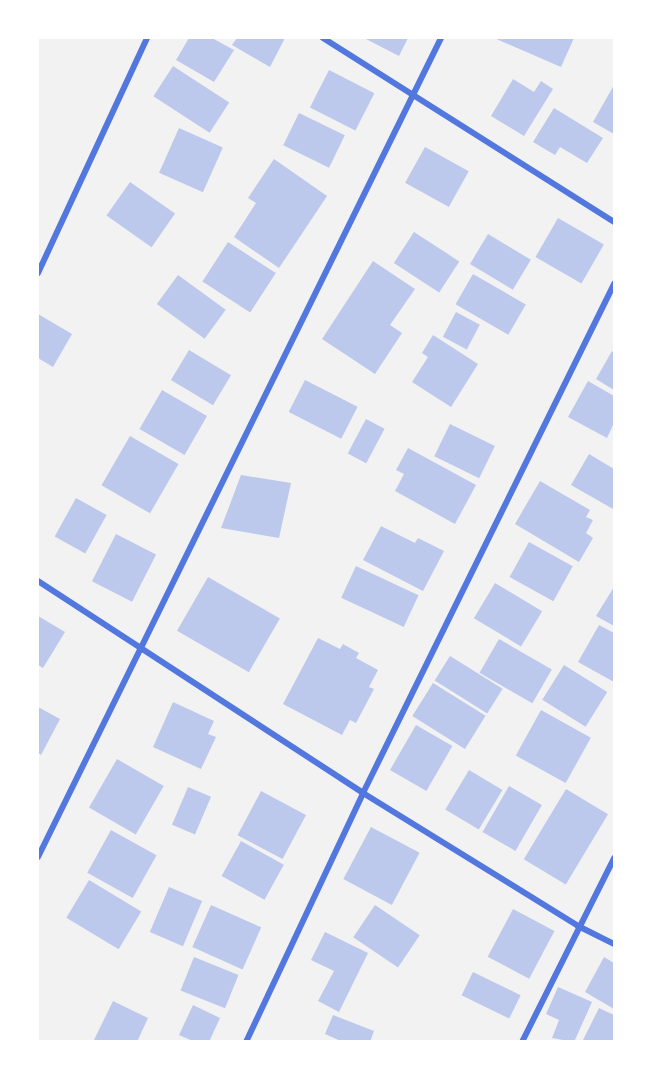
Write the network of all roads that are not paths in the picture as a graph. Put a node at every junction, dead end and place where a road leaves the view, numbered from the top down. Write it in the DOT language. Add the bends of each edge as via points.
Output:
graph roads {
  1 [pos="147,38"];
  2 [pos="323,38"];
  3 [pos="441,38"];
  4 [pos="413,96"];
  5 [pos="615,222"];
  6 [pos="38,273"];
  7 [pos="615,284"];
  8 [pos="38,581"];
  9 [pos="139,649"];
  10 [pos="363,793"];
  11 [pos="38,857"];
  12 [pos="615,858"];
  13 [pos="578,926"];
  14 [pos="615,944"];
  15 [pos="246,1041"];
  16 [pos="522,1041"];
  1 -- 6 [label="street"];
  2 -- 4 [label="street"];
  3 -- 4 [label="street"];
  4 -- 5 [label="street"];
  4 -- 9 [label="street"];
  7 -- 10 [label="street"];
  8 -- 9 [label="street"];
  9 -- 10 [label="street"];
  9 -- 11 [label="street"];
  10 -- 13 [label="street"];
  10 -- 15 [label="street"];
  12 -- 13 [label="street"];
  13 -- 14 [label="street"];
  13 -- 16 [label="street"];
}
